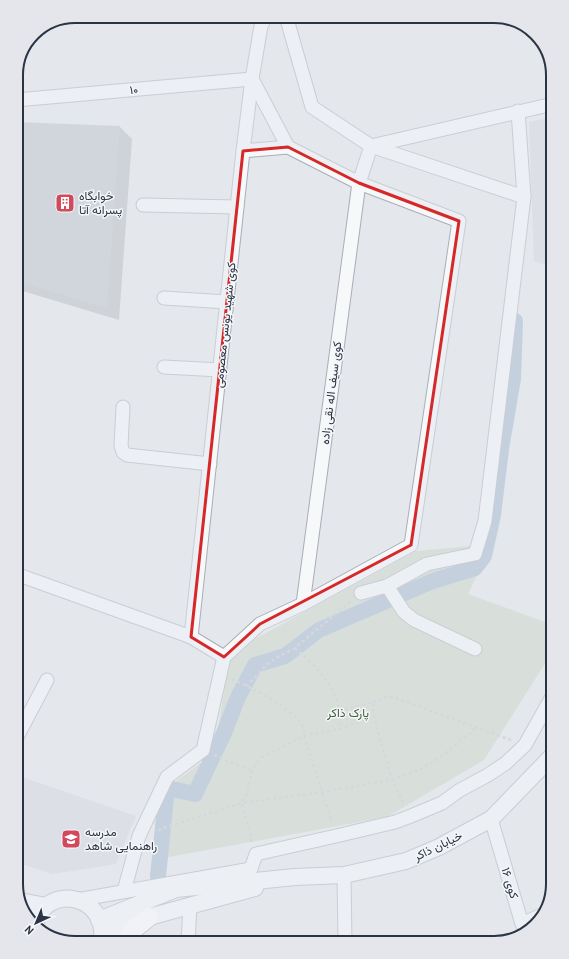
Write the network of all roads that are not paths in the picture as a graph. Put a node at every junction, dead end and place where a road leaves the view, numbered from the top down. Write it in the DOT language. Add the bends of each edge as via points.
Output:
graph roads {
  1 [pos="262,23"];
  2 [pos="288,23"];
  3 [pos="252,79"];
  4 [pos="23,99"];
  5 [pos="546,106"];
  6 [pos="518,112"];
  7 [pos="371,146"];
  8 [pos="288,147"];
  9 [pos="243,152"];
  10 [pos="358,183"];
  11 [pos="524,197"];
  12 [pos="143,205"];
  13 [pos="237,207"];
  14 [pos="164,298"];
  15 [pos="227,302"];
  16 [pos="164,367"];
  17 [pos="220,370"];
  18 [pos="123,407"];
  19 [pos="210,464"];
  20 [pos="23,577"];
  21 [pos="387,586"];
  22 [pos="361,592"];
  23 [pos="303,604"];
  24 [pos="191,637"];
  25 [pos="475,649"];
  26 [pos="224,657"];
  27 [pos="47,680"];
  28 [pos="546,708"];
  29 [pos="23,726"];
  30 [pos="546,762"];
  31 [pos="491,819"];
  32 [pos="344,875"];
  33 [pos="295,877"];
  34 [pos="124,891"];
  35 [pos="77,900"];
  36 [pos="26,902"];
  37 [pos="46,906"];
  38 [pos="190,906"];
  39 [pos="149,918"];
  40 [pos="37,919"];
  41 [pos="531,920"];
  42 [pos="101,933"];
  43 [pos="128,936"];
  44 [pos="188,936"];
  45 [pos="345,936"];
  1 -- 3 [label="street, کوی شهید یونس معصومی"];
  2 -- 7 [label="street" via="312,107"];
  3 -- 4 [label="street, ۱۰"];
  3 -- 8 [label="street"];
  3 -- 9 [label="street, کوی شهید یونس معصومی"];
  5 -- 6 [label="street"];
  6 -- 7 [label="street"];
  6 -- 11 [label="street"];
  7 -- 10 [label="street, کوی سیف اله نقی زاده"];
  7 -- 11 [label="street"];
  8 -- 9 [label="street"];
  8 -- 10 [label="street"];
  9 -- 13 [label="street, کوی شهید یونس معصومی"];
  10 -- 23 [label="street, کوی سیف اله نقی زاده"];
  10 -- 23 [label="street" via="459,221 411,545"];
  11 -- 21 [label="street" via="485,521 475,554 427,564"];
  12 -- 13 [label="street"];
  13 -- 15 [label="street, کوی شهید یونس معصومی"];
  14 -- 15 [label="street"];
  15 -- 17 [label="street, کوی شهید یونس معصومی"];
  16 -- 17 [label="street"];
  17 -- 19 [label="street, کوی شهید یونس معصومی"];
  18 -- 19 [label="street" via="122,452 127,455"];
  19 -- 24 [label="street, کوی شهید یونس معصومی"];
  20 -- 24 [label="street"];
  21 -- 22 [label="street"];
  21 -- 25 [label="street" via="404,612 414,620"];
  23 -- 26 [label="street" via="260,624"];
  24 -- 26 [label="street"];
  26 -- 34 [label="street" via="203,750 167,777 139,836"];
  27 -- 29 [label="street"];
  28 -- 34 [label="street" via="525,745 506,763 442,803 395,822 256,854 251,869"];
  30 -- 31 [label="street, خیابان ذاکر"];
  31 -- 32 [label="street, خیابان ذاکر" via="439,847 406,861"];
  31 -- 41 [label="street, کوی ۱۶" via="522,924"];
  32 -- 33 [label="street, خیابان ذاکر"];
  32 -- 45 [label="street"];
  33 -- 38 [label="street, خیابان ذاکر"];
  33 -- 42 [label="street, خیابان ذاکر" via="176,889"];
  34 -- 35 [label="street"];
  35 -- 37 [label="street" via="66,898"];
  35 -- 42 [label="street" via="94,911"];
  36 -- 37 [label="street"];
  37 -- 40 [label="street"];
  38 -- 39 [label="street, خیابان ذاکر"];
  38 -- 44 [label="street"];
  39 -- 42 [label="street, خیابان ذاکر"];
  39 -- 43 [label="main road"];
}
